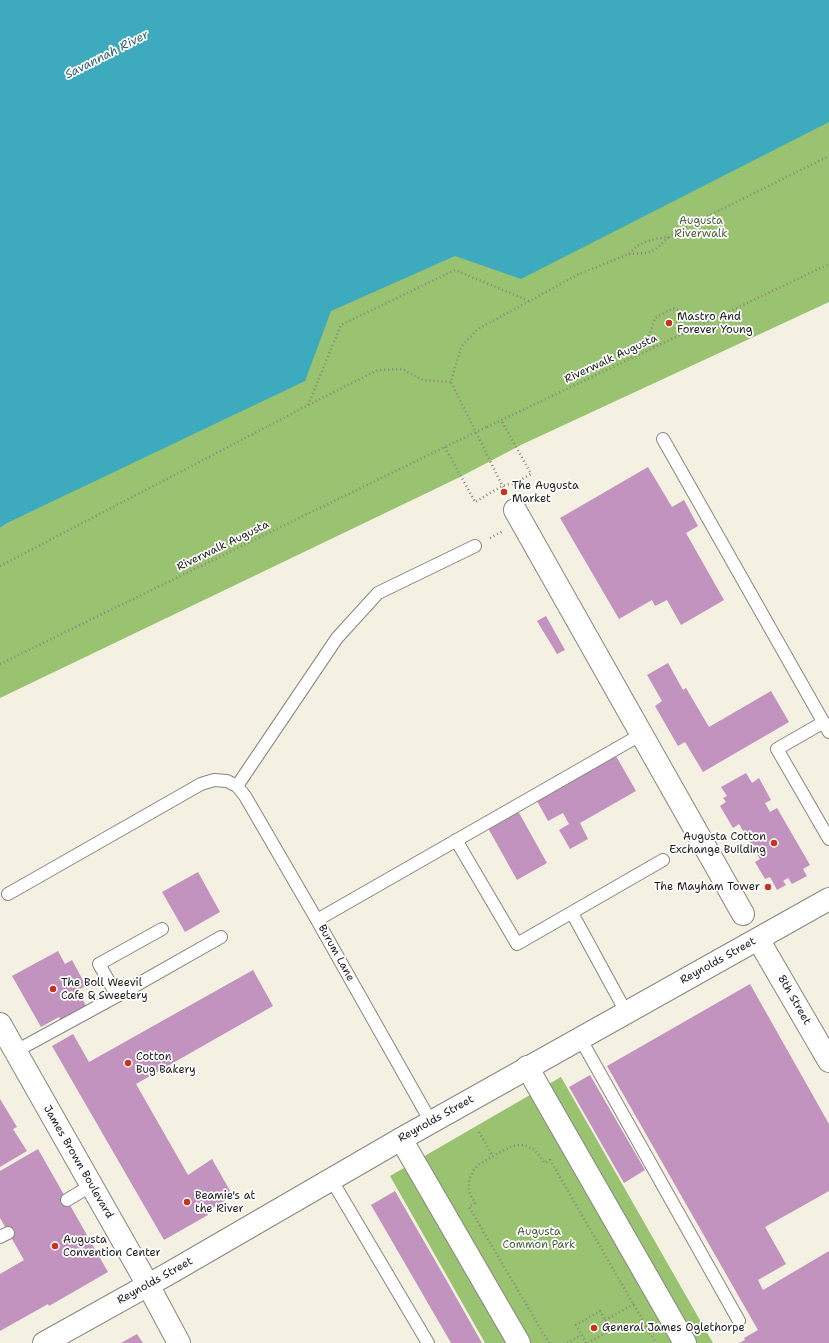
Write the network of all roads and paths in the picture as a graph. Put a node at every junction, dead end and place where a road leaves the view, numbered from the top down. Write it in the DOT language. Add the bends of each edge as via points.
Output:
graph roads {
  1 [pos="829,156"];
  2 [pos="669,237"];
  3 [pos="629,254"];
  4 [pos="829,264"];
  5 [pos="530,301"];
  6 [pos="698,327"];
  7 [pos="654,347"];
  8 [pos="451,382"];
  9 [pos="308,405"];
  10 [pos="501,420"];
  11 [pos="663,439"];
  12 [pos="445,447"];
  13 [pos="502,486"];
  14 [pos="518,516"];
  15 [pos="475,546"];
  16 [pos="0,566"];
  17 [pos="0,664"];
  18 [pos="826,727"];
  19 [pos="642,734"];
  20 [pos="237,786"];
  21 [pos="829,839"];
  22 [pos="456,840"];
  23 [pos="663,860"];
  24 [pos="8,894"];
  25 [pos="829,899"];
  26 [pos="572,913"];
  27 [pos="743,914"];
  28 [pos="317,920"];
  29 [pos="162,929"];
  30 [pos="221,937"];
  31 [pos="758,939"];
  32 [pos="117,996"];
  33 [pos="626,1012"];
  34 [pos="0,1024"];
  35 [pos="580,1038"];
  36 [pos="16,1052"];
  37 [pos="829,1061"];
  38 [pos="527,1068"];
  39 [pos="431,1122"];
  40 [pos="479,1132"];
  41 [pos="401,1139"];
  42 [pos="493,1156"];
  43 [pos="331,1179"];
  44 [pos="92,1185"];
  45 [pos="67,1200"];
  46 [pos="148,1285"];
  47 [pos="739,1320"];
  48 [pos="581,1335"];
  49 [pos="44,1343"];
  50 [pos="179,1343"];
  51 [pos="428,1343"];
  52 [pos="519,1343"];
  53 [pos="549,1343"];
  54 [pos="567,1343"];
  55 [pos="587,1343"];
  56 [pos="656,1343"];
  57 [pos="685,1343"];
  1 -- 2 [label="path"];
  2 -- 3 [label="path" via="645,242"];
  2 -- 3 [label="path" via="656,249 647,253"];
  3 -- 5 [label="path" via="579,274"];
  4 -- 6 [label="path, Riverwalk Augusta"];
  5 -- 8 [label="path" via="478,329 462,347"];
  5 -- 9 [label="path" via="455,270 341,325"];
  6 -- 7 [label="path, Riverwalk Augusta"];
  6 -- 7 [label="path" via="692,315 673,308 655,318 649,336"];
  7 -- 10 [label="path, Riverwalk Augusta"];
  8 -- 9 [label="path" via="423,380 402,368 378,370"];
  8 -- 13 [label="path"];
  9 -- 16 [label="path"];
  10 -- 12 [label="path, Riverwalk Augusta, bridge"];
  10 -- 13 [label="path" via="531,474 518,482"];
  11 -- 18 [label="lane"];
  12 -- 13 [label="path" via="475,502"];
  12 -- 17 [label="path, Riverwalk Augusta"];
  13 -- 14 [label="path"];
  14 -- 15 [label="path"];
  14 -- 19 [label="street"];
  15 -- 20 [label="lane" via="378,593 337,638"];
  18 -- 21 [label="lane" via="777,749"];
  19 -- 22 [label="lane"];
  19 -- 27 [label="street"];
  20 -- 24 [label="lane" via="227,781 214,780 201,784"];
  20 -- 28 [label="lane, Burum Lane"];
  22 -- 26 [label="lane" via="517,944"];
  22 -- 28 [label="lane"];
  23 -- 26 [label="lane"];
  25 -- 31 [label="street, Reynolds Street"];
  26 -- 33 [label="lane"];
  28 -- 39 [label="lane, Burum Lane"];
  29 -- 32 [label="lane" via="99,964"];
  30 -- 32 [label="lane"];
  31 -- 33 [label="street, Reynolds Street"];
  31 -- 37 [label="street, 8th Street"];
  32 -- 36 [label="lane"];
  33 -- 35 [label="street, Reynolds Street"];
  34 -- 36 [label="street, James Brown Boulevard"];
  35 -- 38 [label="street, Reynolds Street"];
  35 -- 47 [label="lane"];
  36 -- 44 [label="street, James Brown Boulevard"];
  38 -- 39 [label="street, Reynolds Street"];
  38 -- 57 [label="street"];
  39 -- 41 [label="street, Reynolds Street"];
  40 -- 42 [label="path"];
  41 -- 43 [label="street, Reynolds Street"];
  41 -- 52 [label="street"];
  42 -- 53 [label="path" via="478,1165 471,1175 469,1192 475,1203 469,1207"];
  42 -- 56 [label="path" via="512,1146 524,1145 535,1150 545,1163 550,1160"];
  43 -- 46 [label="street, Reynolds Street"];
  43 -- 51 [label="lane"];
  44 -- 45 [label="lane"];
  44 -- 46 [label="street, James Brown Boulevard"];
  46 -- 49 [label="street, Reynolds Street"];
  46 -- 50 [label="street, James Brown Boulevard"];
  48 -- 54 [label="path"];
  48 -- 55 [label="path"];
  48 -- 55 [label="path" via="576,1325 600,1311 611,1330"];
}
